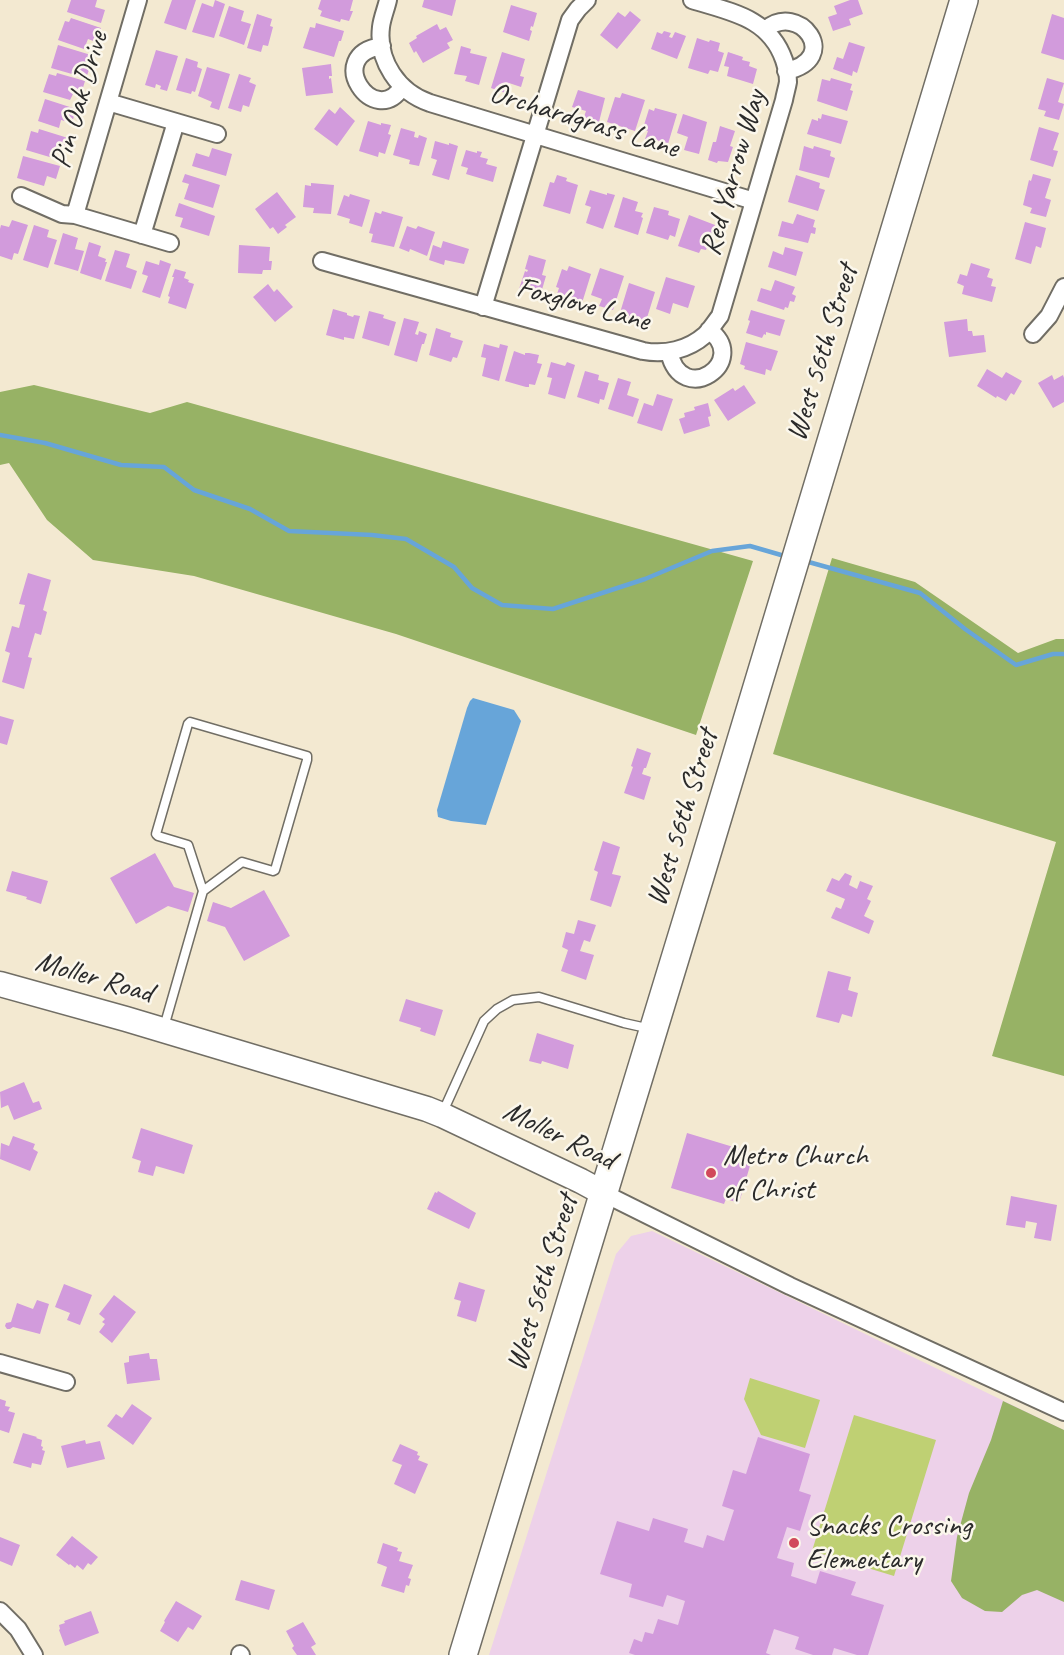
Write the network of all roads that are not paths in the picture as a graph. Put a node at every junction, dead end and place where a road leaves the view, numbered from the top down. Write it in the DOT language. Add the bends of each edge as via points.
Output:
graph roads {
  1 [pos="138,0"];
  2 [pos="388,0"];
  3 [pos="586,0"];
  4 [pos="692,0"];
  5 [pos="964,0"];
  6 [pos="765,30"];
  7 [pos="382,46"];
  8 [pos="786,70"];
  9 [pos="402,87"];
  10 [pos="108,102"];
  11 [pos="176,122"];
  12 [pos="217,134"];
  13 [pos="535,134"];
  14 [pos="21,196"];
  15 [pos="754,201"];
  16 [pos="75,215"];
  17 [pos="142,236"];
  18 [pos="170,243"];
  19 [pos="322,261"];
  20 [pos="1064,287"];
  21 [pos="729,289"];
  22 [pos="483,307"];
  23 [pos="709,330"];
  24 [pos="1033,334"];
  25 [pos="669,352"];
  26 [pos="203,891"];
  27 [pos="0,984"];
  28 [pos="163,1030"];
  29 [pos="655,1030"];
  30 [pos="442,1115"];
  31 [pos="605,1194"];
  32 [pos="0,1363"];
  33 [pos="66,1382"];
  34 [pos="1064,1412"];
  35 [pos="0,1611"];
  36 [pos="34,1655"];
  37 [pos="463,1655"];
  1 -- 10 [label="street, Pin Oak Drive"];
  2 -- 7 [label="street" via="381,27"];
  3 -- 13 [label="street" via="570,20"];
  4 -- 6 [label="street, Red Yarrow Way" via="743,16"];
  5 -- 29 [label="main road, West 56th Street"];
  6 -- 8 [label="street, Red Yarrow Way" via="776,41"];
  6 -- 8 [label="street, Red Yarrow Way" via="771,23 791,17 803,22 812,33 811,56 802,66"];
  7 -- 9 [label="street, Orchardgrass Lane" via="388,69"];
  7 -- 9 [label="street" via="367,50 358,60 355,80 365,94 374,98 394,96"];
  8 -- 15 [label="street, Red Yarrow Way" via="788,84"];
  9 -- 13 [label="street, Orchardgrass Lane" via="426,101"];
  10 -- 11 [label="street"];
  10 -- 16 [label="street, Pin Oak Drive"];
  11 -- 12 [label="street"];
  11 -- 17 [label="street"];
  13 -- 15 [label="street, Orchardgrass Lane"];
  13 -- 22 [label="street"];
  14 -- 16 [label="street" via="62,214"];
  15 -- 21 [label="street, Red Yarrow Way"];
  16 -- 17 [label="street"];
  17 -- 18 [label="street"];
  19 -- 22 [label="street, Foxglove Lane"];
  20 -- 24 [label="street" via="1049,316"];
  21 -- 23 [label="street, Foxglove Lane" via="720,316"];
  22 -- 25 [label="street, Foxglove Lane" via="643,351"];
  23 -- 25 [label="street, Foxglove Lane" via="694,343"];
  23 -- 25 [label="street, Foxglove Lane" via="720,342 722,356 714,372 705,377 688,378 679,373"];
  26 -- 26 [label="lane" via="188,845 156,834 188,724 307,756 275,870 242,862"];
  26 -- 28 [label="lane"];
  27 -- 28 [label="street, Moller Road"];
  28 -- 30 [label="street, Moller Road"];
  29 -- 30 [label="lane" via="539,997 513,1000 497,1008 484,1022"];
  29 -- 31 [label="main road, West 56th Street"];
  30 -- 31 [label="street, Moller Road"];
  31 -- 34 [label="street, Moller Road" via="790,1286"];
  31 -- 37 [label="main road, West 56th Street"];
  32 -- 33 [label="street"];
  35 -- 36 [label="street" via="18,1629"];
}
